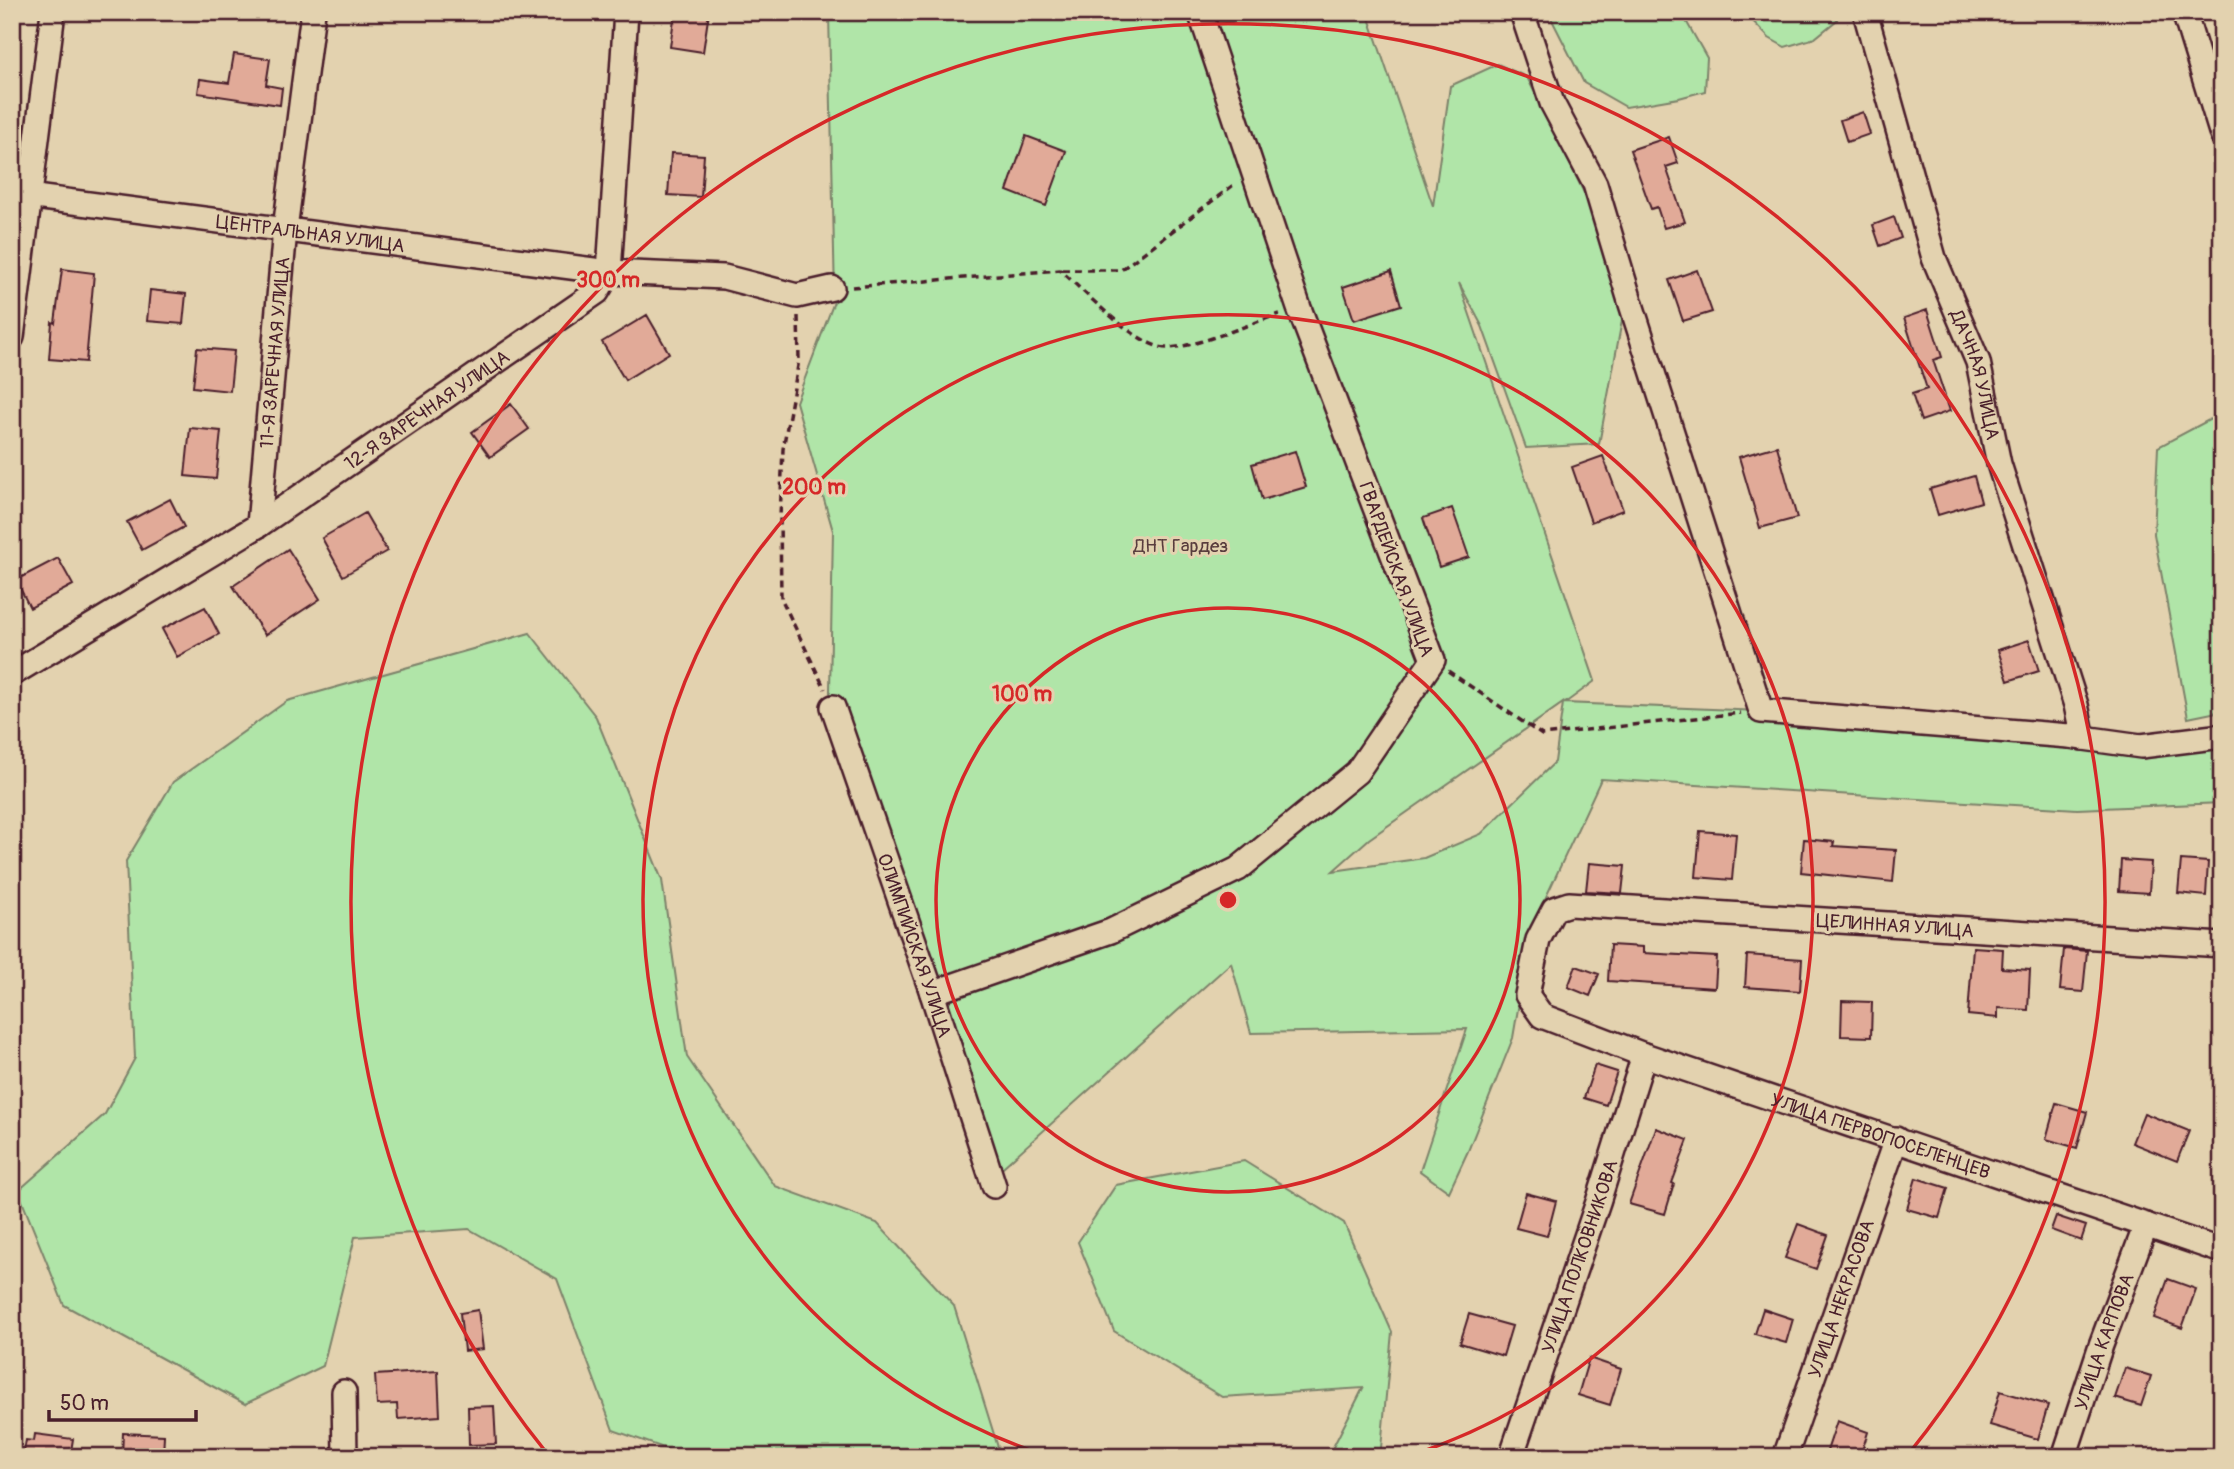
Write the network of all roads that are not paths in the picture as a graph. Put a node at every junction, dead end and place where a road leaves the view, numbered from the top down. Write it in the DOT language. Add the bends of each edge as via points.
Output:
graph roads {
  1 [pos="53,12"];
  2 [pos="313,12"];
  3 [pos="626,12"];
  4 [pos="1200,12"];
  5 [pos="1522,12"];
  6 [pos="1865,12"];
  7 [pos="2184,12"];
  8 [pos="2222,135"];
  9 [pos="21,195"];
  10 [pos="285,229"];
  11 [pos="609,272"];
  12 [pos="832,288"];
  13 [pos="12,337"];
  14 [pos="259,524"];
  15 [pos="12,674"];
  16 [pos="833,707"];
  17 [pos="2222,736"];
  18 [pos="2083,738"];
  19 [pos="2222,945"];
  20 [pos="932,993"];
  21 [pos="1542,1016"];
  22 [pos="1644,1055"];
  23 [pos="1896,1139"];
  24 [pos="994,1186"];
  25 [pos="2146,1225"];
  26 [pos="2222,1251"];
  27 [pos="344,1392"];
  28 [pos="345,1457"];
  29 [pos="1511,1457"];
  30 [pos="1785,1457"];
  31 [pos="2064,1457"];
  1 -- 9 [label="street"];
  2 -- 10 [label="street, 11-Я ЗАРЕЧНАЯ УЛИЦА"];
  3 -- 11 [label="street"];
  4 -- 20 [label="street, ГВАРДЕЙСКАЯ УЛИЦА" via="1299,308 1433,660 1357,772 1238,869 1111,931"];
  5 -- 18 [label="street" via="1552,103 1595,184 1761,710"];
  6 -- 18 [label="street, ДАЧНАЯ УЛИЦА" via="1934,258 1978,362 1999,464"];
  7 -- 8 [label="street"];
  9 -- 10 [label="street, ЦЕНТРАЛЬНАЯ УЛИЦА"];
  9 -- 13 [label="street"];
  10 -- 11 [label="street, ЦЕНТРАЛЬНАЯ УЛИЦА"];
  10 -- 14 [label="street, 11-Я ЗАРЕЧНАЯ УЛИЦА"];
  11 -- 12 [label="street, ЦЕНТРАЛЬНАЯ УЛИЦА" via="724,277 797,296"];
  11 -- 14 [label="street, 12-Я ЗАРЕЧНАЯ УЛИЦА" via="597,292"];
  14 -- 15 [label="street, 12-Я ЗАРЕЧНАЯ УЛИЦА"];
  16 -- 20 [label="street, ОЛИМПИЙСКАЯ УЛИЦА"];
  17 -- 18 [label="street" via="2141,746"];
  19 -- 21 [label="street, ЦЕЛИННАЯ УЛИЦА" via="1569,904 1554,909 1538,940 1527,995"];
  20 -- 24 [label="street, ОЛИМПИЙСКАЯ УЛИЦА"];
  21 -- 22 [label="street, УЛИЦА ПЕРВОПОСЕЛЕНЦЕВ"];
  22 -- 23 [label="street, УЛИЦА ПЕРВОПОСЕЛЕНЦЕВ"];
  22 -- 29 [label="street, УЛИЦА ПОЛКОВНИКОВА"];
  23 -- 25 [label="street, УЛИЦА ПЕРВОПОСЕЛЕНЦЕВ"];
  23 -- 30 [label="street, УЛИЦА НЕКРАСОВА"];
  25 -- 26 [label="street, УЛИЦА ПЕРВОПОСЕЛЕНЦЕВ"];
  25 -- 31 [label="street, УЛИЦА КАРПОВА"];
  27 -- 28 [label="street"];
}
